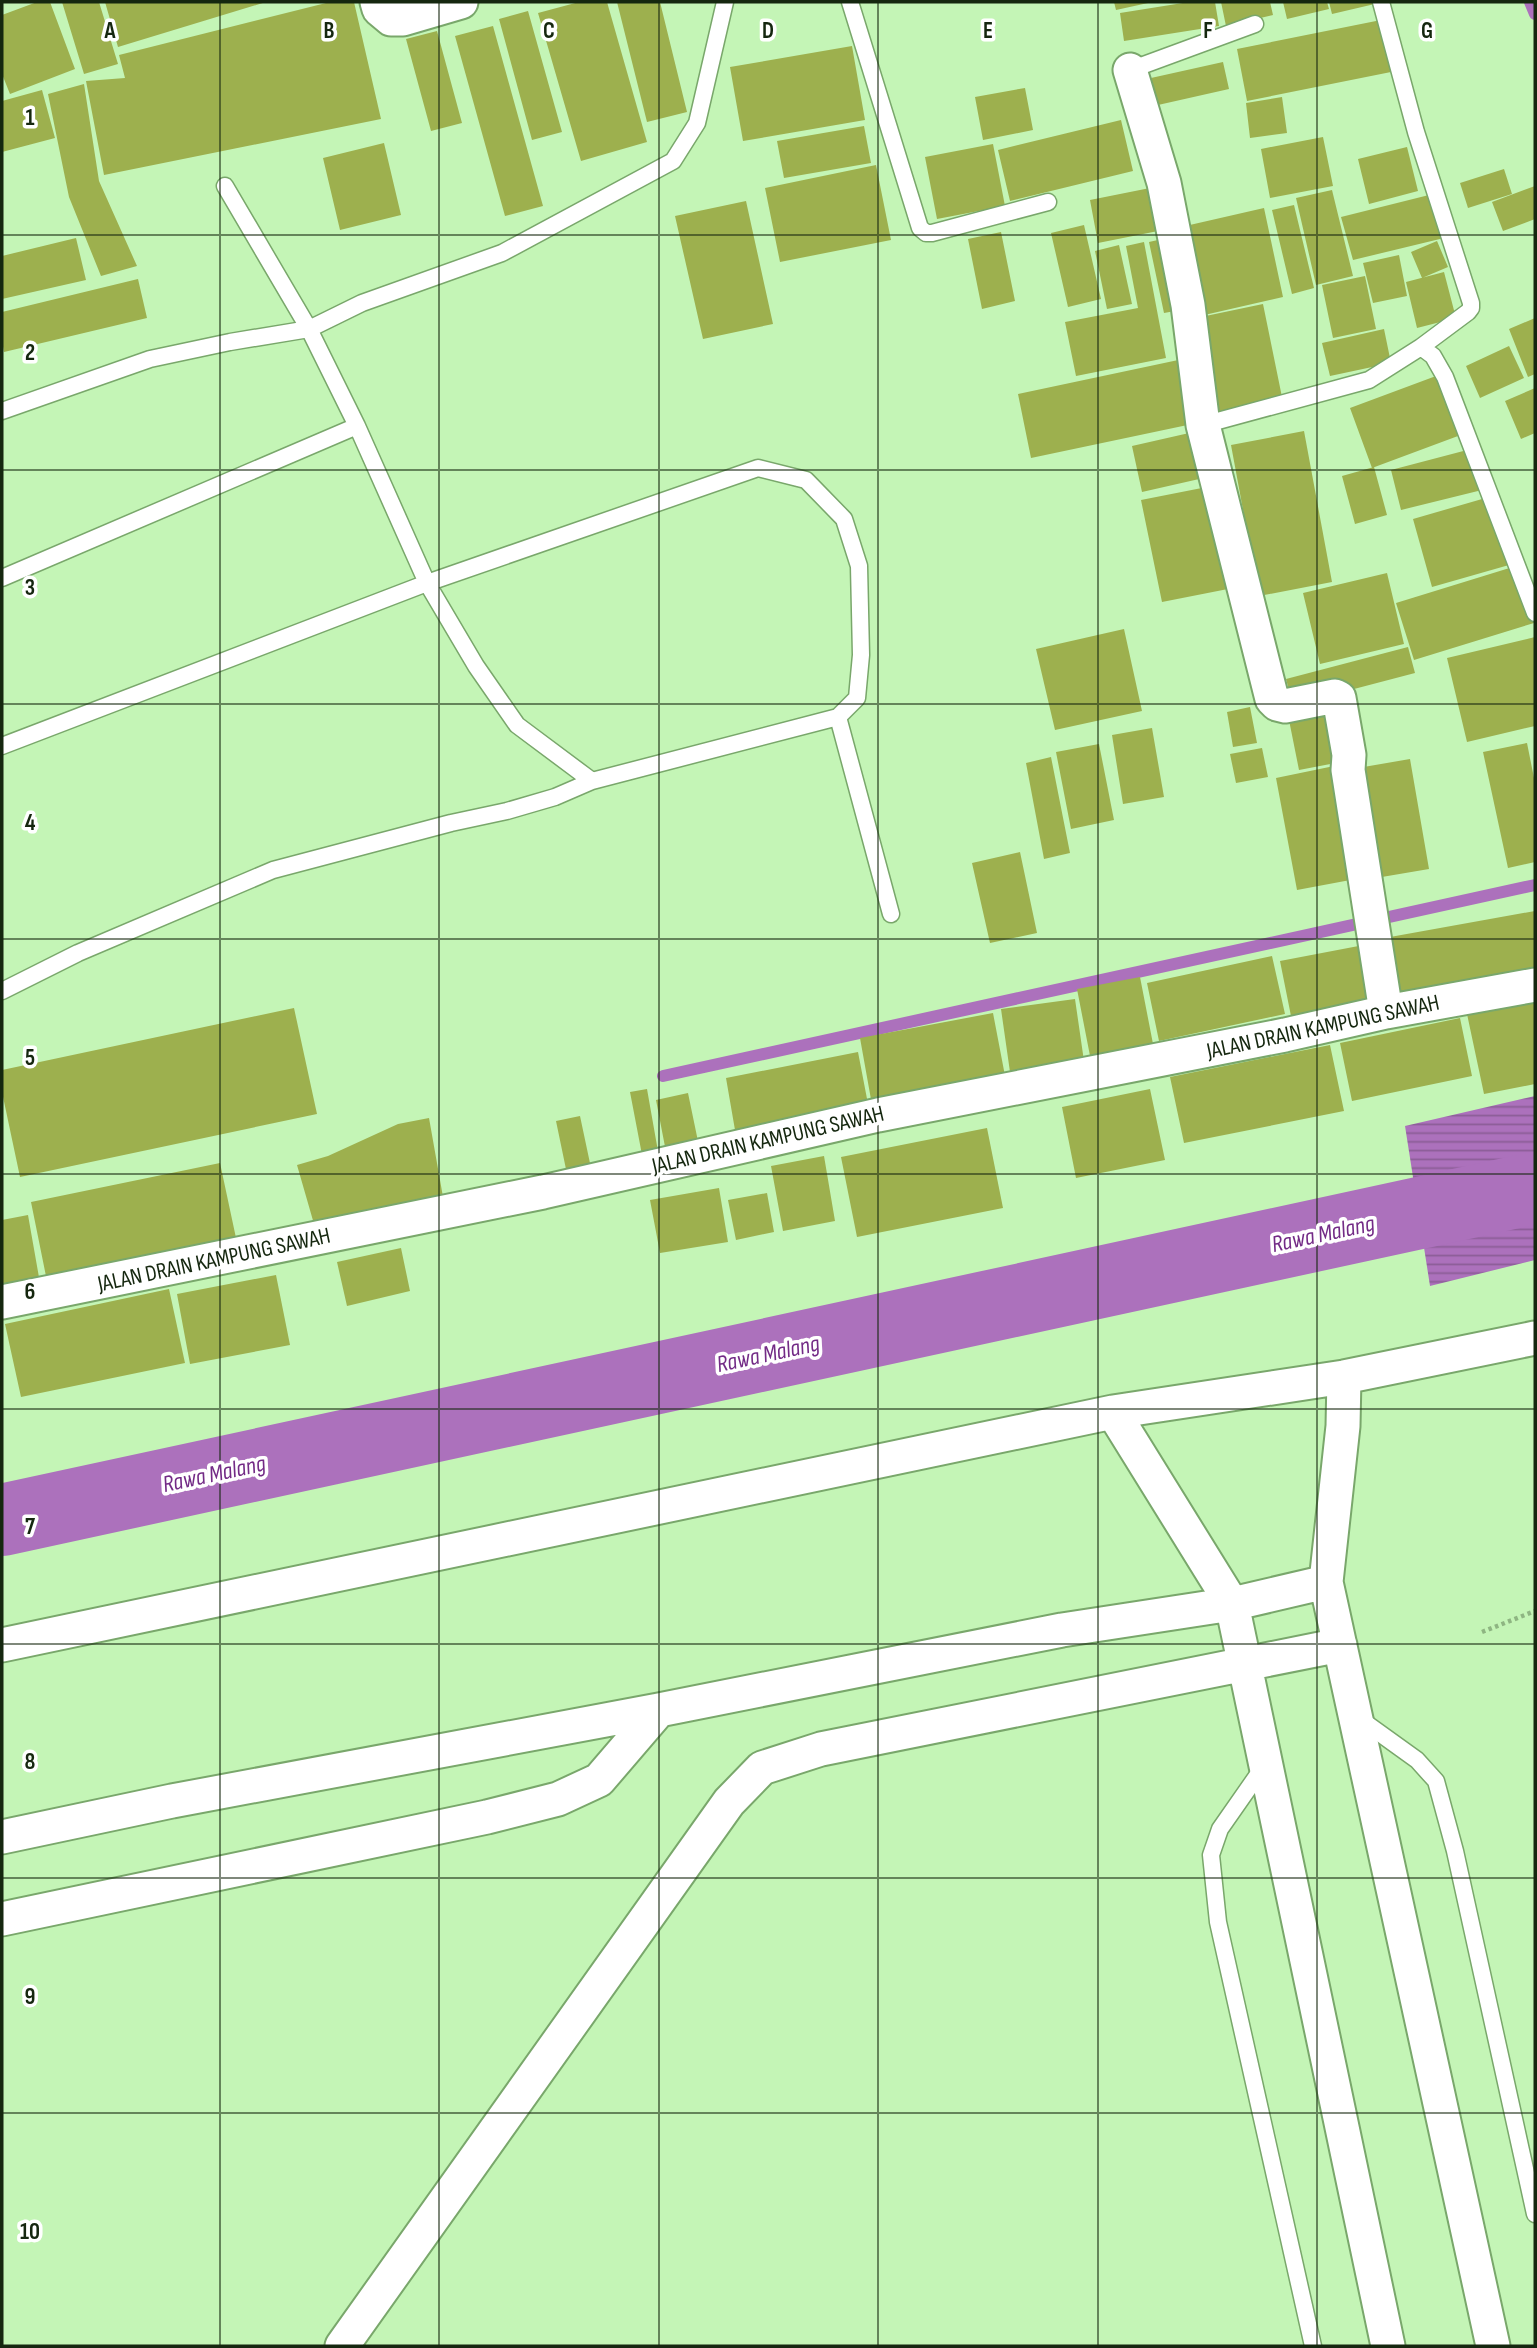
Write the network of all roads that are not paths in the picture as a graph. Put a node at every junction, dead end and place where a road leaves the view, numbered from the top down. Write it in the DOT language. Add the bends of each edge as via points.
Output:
graph roads {
  1 [pos="377,2"];
  2 [pos="461,2"];
  3 [pos="725,2"];
  4 [pos="850,2"];
  5 [pos="1381,2"];
  6 [pos="1255,24"];
  7 [pos="1130,70"];
  8 [pos="225,186"];
  9 [pos="1048,202"];
  10 [pos="309,329"];
  11 [pos="1421,347"];
  12 [pos="2,411"];
  13 [pos="1202,425"];
  14 [pos="357,426"];
  15 [pos="2,578"];
  16 [pos="427,583"];
  17 [pos="1535,613"];
  18 [pos="838,717"];
  19 [pos="2,746"];
  20 [pos="592,781"];
  21 [pos="891,914"];
  22 [pos="1535,985"];
  23 [pos="2,991"];
  24 [pos="1386,1013"];
  25 [pos="2,1302"];
  26 [pos="1535,1338"];
  27 [pos="1344,1377"];
  28 [pos="1113,1412"];
  29 [pos="1326,1582"];
  30 [pos="1233,1604"];
  31 [pos="2,1645"];
  32 [pos="1340,1645"];
  33 [pos="1245,1665"];
  34 [pos="659,1710"];
  35 [pos="1355,1715"];
  36 [pos="1266,1763"];
  37 [pos="2,1837"];
  38 [pos="2,1919"];
  39 [pos="1535,2214"];
  40 [pos="342,2346"];
  41 [pos="1313,2346"];
  42 [pos="1388,2346"];
  43 [pos="1493,2346"];
  1 -- 2 [label="street" via="391,19"];
  3 -- 10 [label="lane" via="697,122 673,161 502,253 362,303"];
  4 -- 9 [label="lane" via="920,228 932,233"];
  5 -- 11 [label="lane" via="1416,132 1471,303 1468,312"];
  6 -- 7 [label="lane"];
  7 -- 13 [label="street" via="1164,183 1188,305"];
  8 -- 10 [label="lane"];
  10 -- 12 [label="lane" via="150,359"];
  10 -- 14 [label="lane"];
  11 -- 13 [label="lane" via="1369,380"];
  11 -- 17 [label="lane" via="1446,377"];
  13 -- 24 [label="street" via="1272,699 1284,706 1339,698"];
  14 -- 15 [label="lane"];
  14 -- 16 [label="lane"];
  16 -- 18 [label="lane" via="758,468 806,480 844,519 859,566 857,698"];
  16 -- 19 [label="lane"];
  16 -- 20 [label="lane" via="517,725"];
  18 -- 20 [label="lane"];
  18 -- 21 [label="lane"];
  20 -- 23 [label="lane" via="507,811 272,870 78,953"];
  22 -- 24 [label="street, JALAN DRAIN KAMPUNG SAWAH"];
  24 -- 25 [label="street, JALAN DRAIN KAMPUNG SAWAH" via="878,1115 543,1192"];
  26 -- 27 [label="street"];
  27 -- 28 [label="street"];
  27 -- 29 [label="street"];
  28 -- 30 [label="street"];
  28 -- 31 [label="street"];
  29 -- 30 [label="street"];
  29 -- 32 [label="street"];
  30 -- 33 [label="street"];
  30 -- 34 [label="street" via="1062,1630"];
  32 -- 33 [label="street"];
  32 -- 35 [label="street"];
  33 -- 36 [label="street"];
  33 -- 40 [label="street" via="821,1749 762,1768 729,1802"];
  34 -- 37 [label="street"];
  34 -- 38 [label="street" via="599,1780 558,1799"];
  35 -- 39 [label="lane" via="1418,1760 1436,1781"];
  35 -- 43 [label="street"];
  36 -- 41 [label="lane" via="1220,1829 1211,1855 1218,1922"];
  36 -- 42 [label="street"];
}
